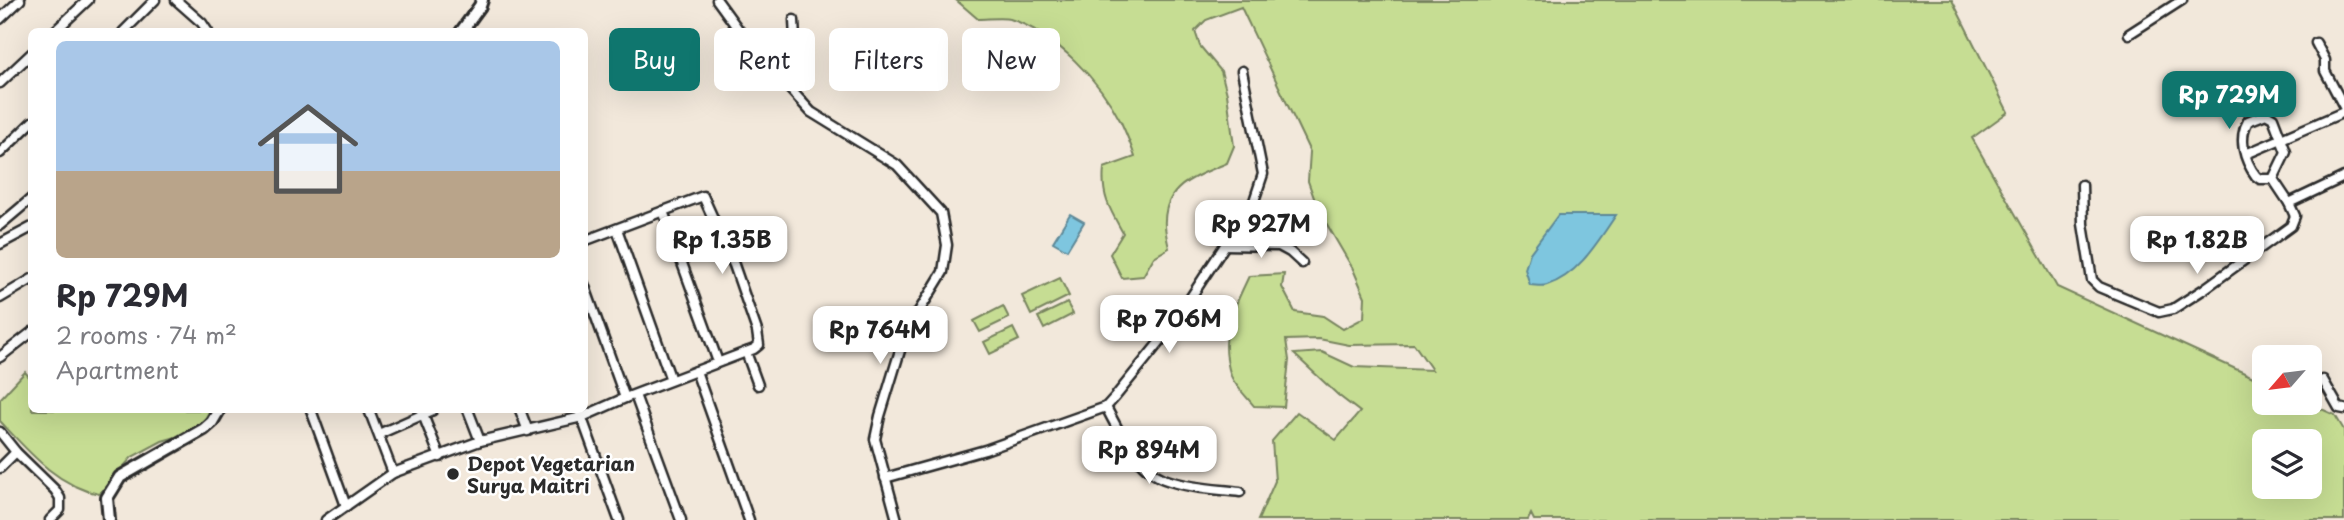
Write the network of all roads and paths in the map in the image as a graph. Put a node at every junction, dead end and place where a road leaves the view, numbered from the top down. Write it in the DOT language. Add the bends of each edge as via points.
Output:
graph roads {
  1 [pos="20,0"];
  2 [pos="88,0"];
  3 [pos="155,0"];
  4 [pos="176,0"];
  5 [pos="482,0"];
  6 [pos="717,0"];
  7 [pos="2182,0"];
  8 [pos="0,19"];
  9 [pos="794,20"];
  10 [pos="58,28"];
  11 [pos="127,28"];
  12 [pos="202,28"];
  13 [pos="464,28"];
  14 [pos="738,28"];
  15 [pos="794,28"];
  16 [pos="2129,34"];
  17 [pos="2316,43"];
  18 [pos="28,57"];
  19 [pos="1242,71"];
  20 [pos="0,82"];
  21 [pos="792,91"];
  22 [pos="2344,110"];
  23 [pos="28,126"];
  24 [pos="2283,139"];
  25 [pos="0,153"];
  26 [pos="2246,154"];
  27 [pos="2344,177"];
  28 [pos="2273,180"];
  29 [pos="2082,184"];
  30 [pos="28,201"];
  31 [pos="2289,203"];
  32 [pos="663,211"];
  33 [pos="0,225"];
  34 [pos="28,229"];
  35 [pos="617,229"];
  36 [pos="588,240"];
  37 [pos="0,244"];
  38 [pos="1225,245"];
  39 [pos="1302,263"];
  40 [pos="28,281"];
  41 [pos="588,295"];
  42 [pos="0,298"];
  43 [pos="28,335"];
  44 [pos="746,352"];
  45 [pos="0,357"];
  46 [pos="718,362"];
  47 [pos="696,371"];
  48 [pos="671,380"];
  49 [pos="2323,380"];
  50 [pos="758,385"];
  51 [pos="635,395"];
  52 [pos="625,398"];
  53 [pos="1106,407"];
  54 [pos="2344,409"];
  55 [pos="588,411"];
  56 [pos="217,413"];
  57 [pos="312,413"];
  58 [pos="370,413"];
  59 [pos="420,413"];
  60 [pos="422,413"];
  61 [pos="469,413"];
  62 [pos="521,413"];
  63 [pos="580,414"];
  64 [pos="0,432"];
  65 [pos="528,432"];
  66 [pos="379,434"];
  67 [pos="480,441"];
  68 [pos="16,452"];
  69 [pos="440,457"];
  70 [pos="0,468"];
  71 [pos="393,473"];
  72 [pos="885,478"];
  73 [pos="1240,492"];
  74 [pos="346,506"];
  75 [pos="50,520"];
  76 [pos="109,520"];
  77 [pos="326,520"];
  78 [pos="619,520"];
  79 [pos="681,520"];
  80 [pos="749,520"];
  81 [pos="897,520"];
  1 -- 8 [label="street"];
  2 -- 10 [label="street"];
  3 -- 11 [label="street"];
  4 -- 12 [label="street"];
  5 -- 13 [label="street"];
  6 -- 14 [label="street"];
  7 -- 16 [label="street"];
  9 -- 15 [label="street"];
  17 -- 22 [label="street"];
  18 -- 20 [label="street"];
  19 -- 38 [label="street" via="1263,174 1254,201"];
  21 -- 72 [label="street" via="811,112 897,165 941,213 947,245 943,272 905,334 875,439"];
  22 -- 24 [label="street"];
  23 -- 25 [label="street"];
  24 -- 26 [label="street"];
  24 -- 26 [label="street" via="2270,115 2252,118 2242,135"];
  24 -- 28 [label="street" via="2286,155"];
  26 -- 28 [label="street" via="2256,176"];
  27 -- 31 [label="street"];
  28 -- 31 [label="street"];
  29 -- 31 [label="street" via="2082,224 2092,280 2159,312 2173,309 2204,289 2291,226 2295,216"];
  30 -- 33 [label="street"];
  32 -- 35 [label="street"];
  32 -- 44 [label="street" via="705,197 757,331 759,345"];
  32 -- 46 [label="street"];
  34 -- 37 [label="street"];
  35 -- 36 [label="street"];
  35 -- 48 [label="street"];
  38 -- 39 [label="street" via="1279,246"];
  38 -- 53 [label="street" via="1170,330"];
  40 -- 42 [label="street"];
  41 -- 52 [label="street"];
  43 -- 45 [label="street"];
  44 -- 46 [label="street"];
  44 -- 50 [label="street"];
  46 -- 47 [label="street"];
  47 -- 48 [label="street"];
  47 -- 80 [label="street"];
  48 -- 51 [label="street"];
  49 -- 54 [label="street"];
  51 -- 52 [label="street"];
  51 -- 79 [label="street"];
  52 -- 55 [label="street"];
  53 -- 72 [label="street" via="985,450"];
  53 -- 73 [label="street" via="1122,438 1161,478"];
  56 -- 76 [label="street" via="204,429 120,477 107,498"];
  57 -- 74 [label="street"];
  58 -- 66 [label="street"];
  59 -- 66 [label="street"];
  60 -- 69 [label="street"];
  61 -- 67 [label="street"];
  62 -- 65 [label="street"];
  63 -- 65 [label="street"];
  63 -- 78 [label="street"];
  64 -- 68 [label="street"];
  65 -- 67 [label="street"];
  66 -- 71 [label="street"];
  67 -- 69 [label="street"];
  68 -- 70 [label="street"];
  68 -- 75 [label="street" via="60,498 60,510"];
  69 -- 71 [label="street"];
  71 -- 74 [label="street"];
  72 -- 81 [label="street"];
  74 -- 77 [label="street"];
}
